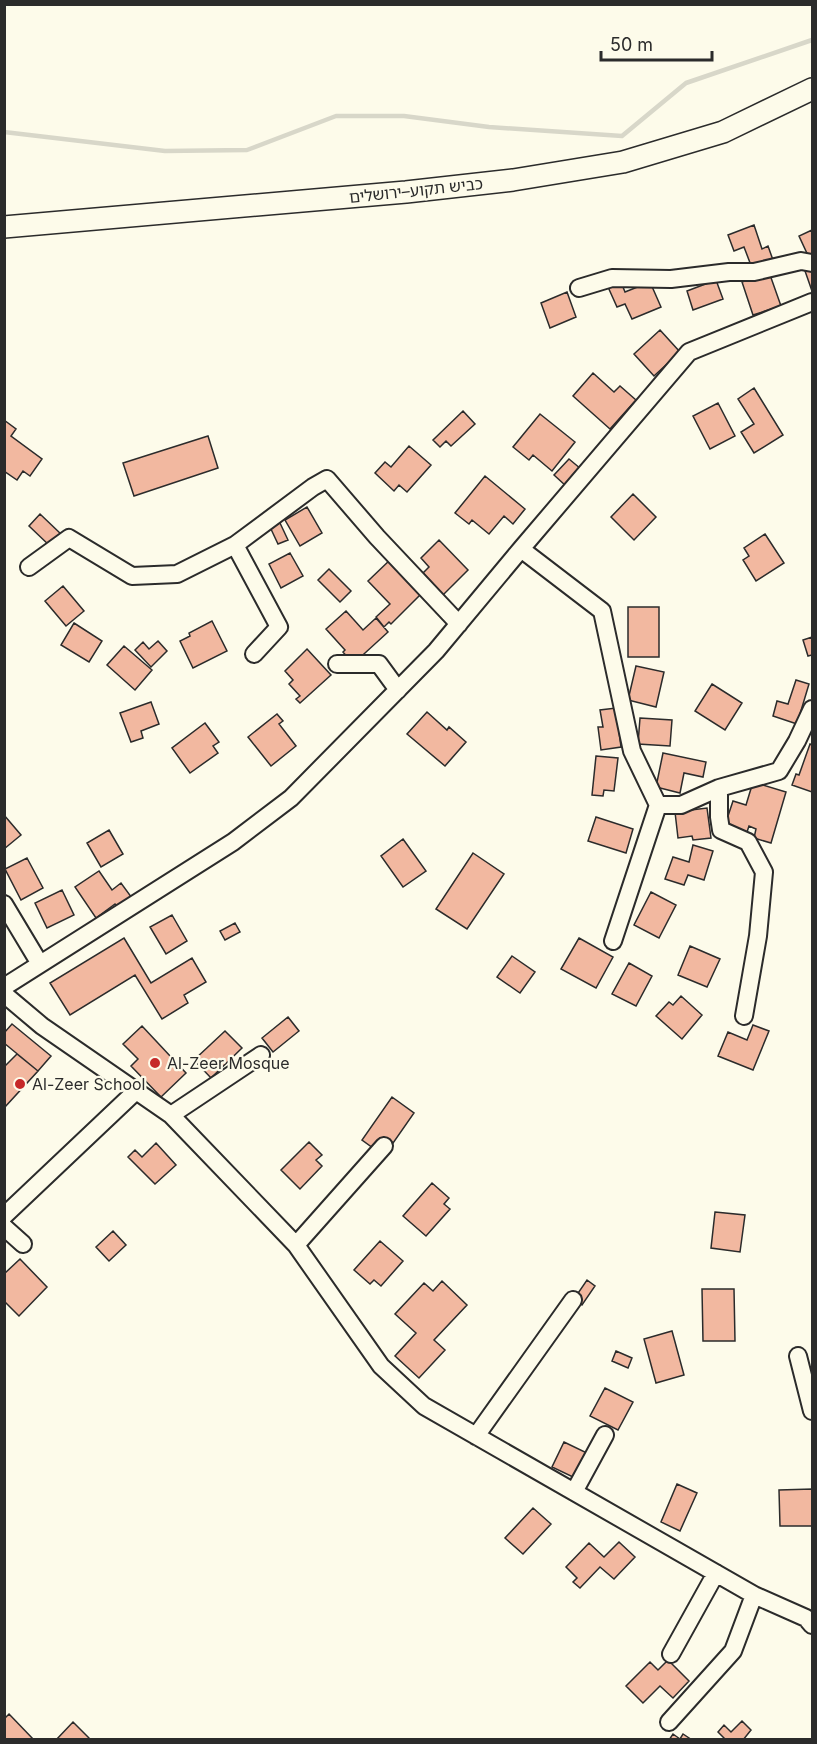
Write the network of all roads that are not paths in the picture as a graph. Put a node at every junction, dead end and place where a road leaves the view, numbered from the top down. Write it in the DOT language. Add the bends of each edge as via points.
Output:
graph roads {
  1 [pos="813,89"];
  2 [pos="4,227"];
  3 [pos="813,263"];
  4 [pos="579,288"];
  5 [pos="813,302"];
  6 [pos="235,545"];
  7 [pos="521,549"];
  8 [pos="29,567"];
  9 [pos="459,624"];
  10 [pos="254,654"];
  11 [pos="338,664"];
  12 [pos="398,690"];
  13 [pos="813,709"];
  14 [pos="719,788"];
  15 [pos="658,805"];
  16 [pos="4,904"];
  17 [pos="614,941"];
  18 [pos="40,964"];
  19 [pos="4,987"];
  20 [pos="4,994"];
  21 [pos="744,1016"];
  22 [pos="261,1055"];
  23 [pos="136,1091"];
  24 [pos="171,1115"];
  25 [pos="384,1146"];
  26 [pos="4,1216"];
  27 [pos="4,1227"];
  28 [pos="23,1244"];
  29 [pos="296,1245"];
  30 [pos="573,1300"];
  31 [pos="798,1356"];
  32 [pos="813,1411"];
  33 [pos="605,1435"];
  34 [pos="476,1436"];
  35 [pos="574,1492"];
  36 [pos="716,1573"];
  37 [pos="754,1595"];
  38 [pos="813,1625"];
  39 [pos="671,1654"];
  40 [pos="669,1722"];
  1 -- 2 [label="main road, כביש תקוע–ירושלים" via="723,132 623,162 427,190"];
  3 -- 4 [label="street" via="801,261 754,272 671,279 612,278"];
  5 -- 7 [label="street" via="689,352"];
  6 -- 8 [label="street" via="177,574 132,576 69,538"];
  6 -- 9 [label="street" via="327,479"];
  6 -- 10 [label="street" via="279,627"];
  7 -- 9 [label="street"];
  7 -- 15 [label="street" via="602,610 632,751"];
  9 -- 12 [label="street"];
  11 -- 12 [label="street" via="379,664"];
  12 -- 18 [label="street" via="291,798 233,842"];
  13 -- 14 [label="street" via="780,771"];
  14 -- 15 [label="street" via="681,805"];
  14 -- 21 [label="street" via="721,830 748,842 764,872"];
  15 -- 17 [label="street"];
  16 -- 18 [label="street"];
  18 -- 19 [label="street"];
  20 -- 23 [label="street" via="42,1026"];
  22 -- 24 [label="street"];
  23 -- 24 [label="street"];
  23 -- 26 [label="street"];
  24 -- 29 [label="street"];
  25 -- 29 [label="street"];
  27 -- 28 [label="street"];
  29 -- 34 [label="street" via="381,1366 424,1406"];
  30 -- 34 [label="street"];
  31 -- 32 [label="street"];
  33 -- 35 [label="street"];
  34 -- 35 [label="street"];
  35 -- 36 [label="street"];
  36 -- 37 [label="street"];
  36 -- 39 [label="street"];
  37 -- 38 [label="street" via="806,1618"];
  37 -- 40 [label="street" via="733,1651"];
}
